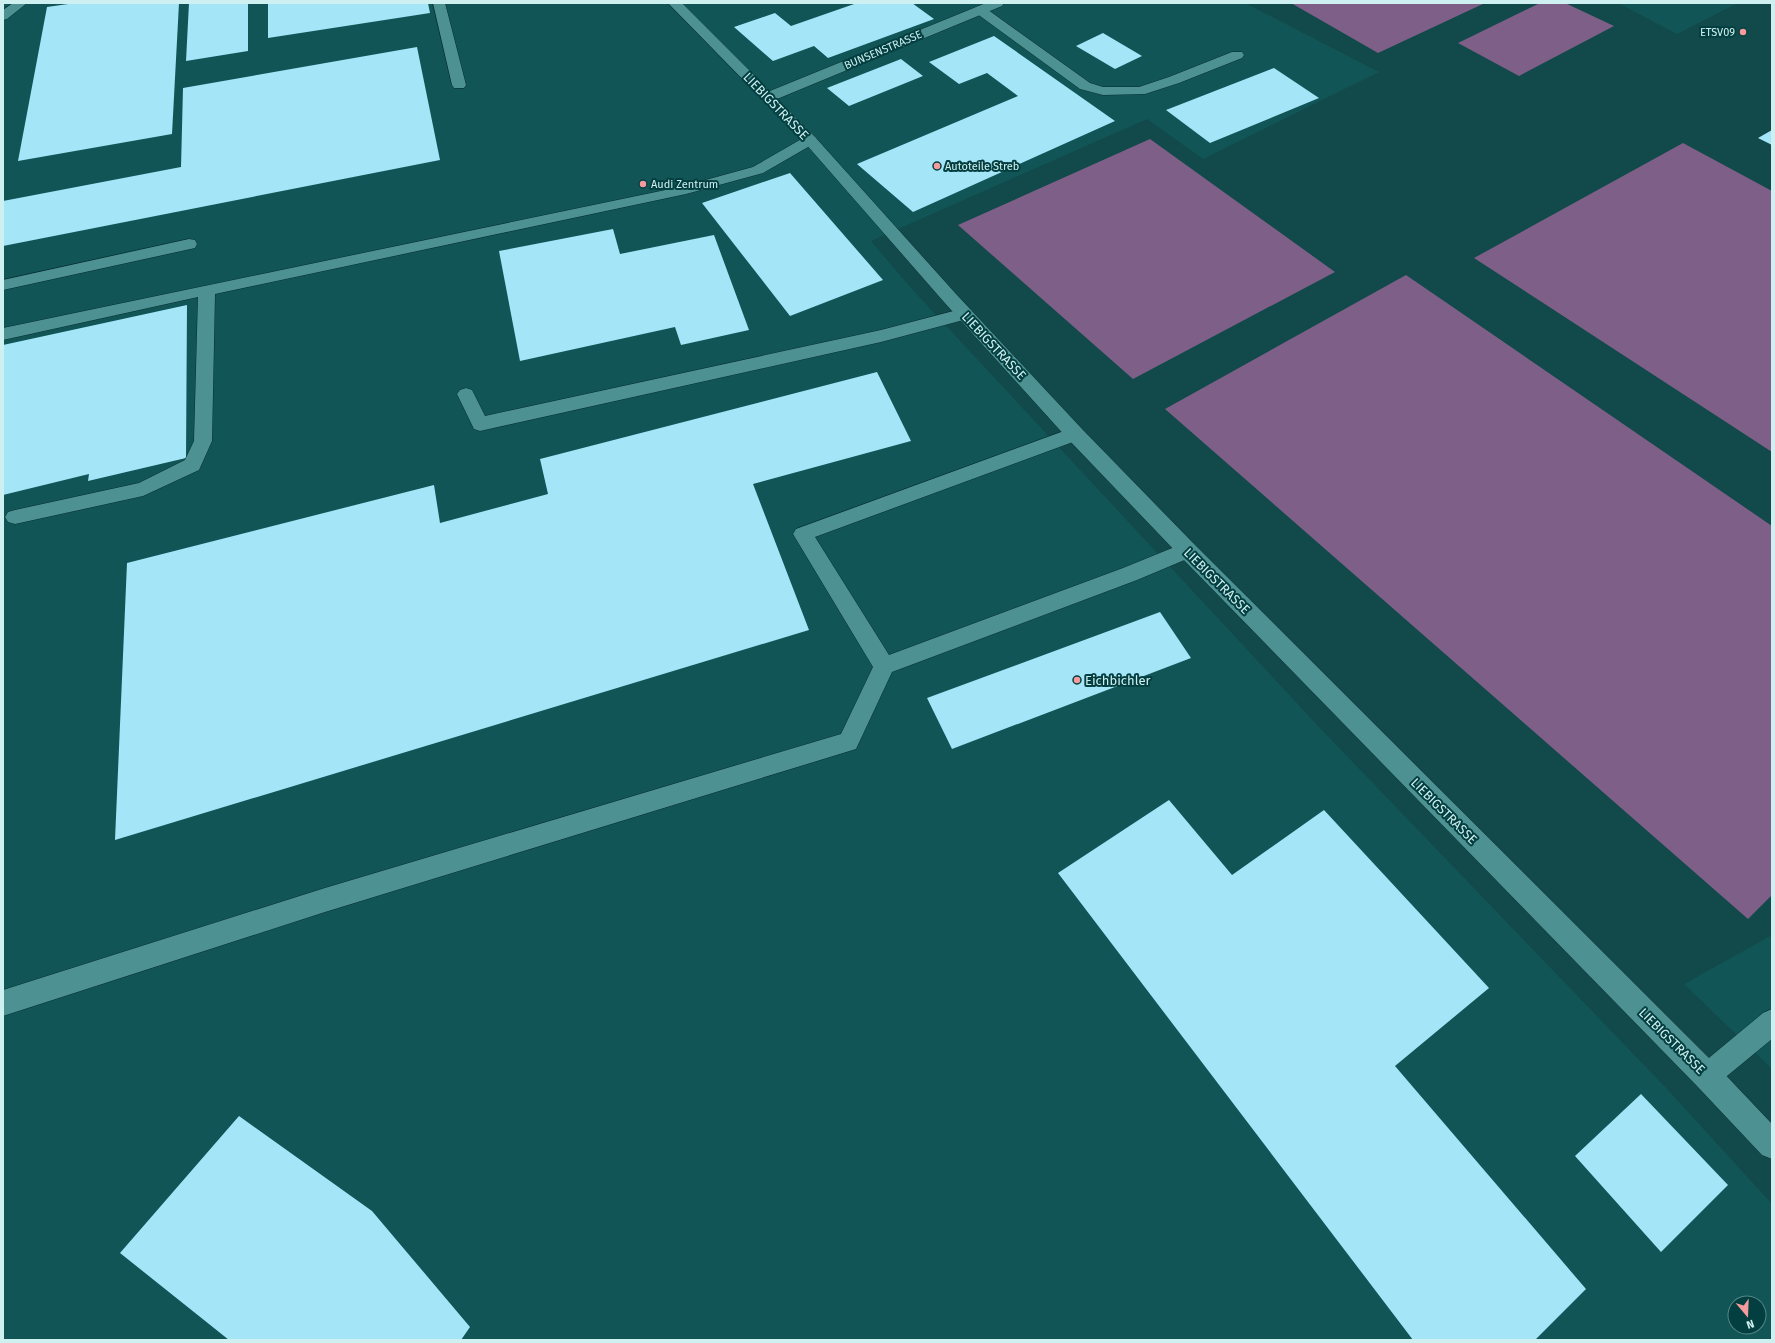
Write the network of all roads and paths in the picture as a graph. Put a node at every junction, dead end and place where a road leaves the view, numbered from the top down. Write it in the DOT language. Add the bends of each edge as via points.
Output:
graph roads {
  1 [pos="21,3"];
  2 [pos="439,3"];
  3 [pos="675,3"];
  4 [pos="997,3"];
  5 [pos="980,10"];
  6 [pos="3,16"];
  7 [pos="1237,55"];
  8 [pos="459,84"];
  9 [pos="769,98"];
  10 [pos="810,140"];
  11 [pos="189,244"];
  12 [pos="3,284"];
  13 [pos="207,290"];
  14 [pos="965,314"];
  15 [pos="3,334"];
  16 [pos="466,394"];
  17 [pos="1075,434"];
  18 [pos="15,517"];
  19 [pos="1187,550"];
  20 [pos="884,666"];
  21 [pos="3,1003"];
  22 [pos="1772,1022"];
  23 [pos="1707,1076"];
  24 [pos="1772,1145"];
  1 -- 6 [label="lane"];
  2 -- 8 [label="lane"];
  3 -- 9 [label="street, LIEBIGSTRASSE"];
  4 -- 5 [label="street, BUNSENSTRASSE"];
  5 -- 7 [label="lane" via="1085,86 1103,91 1140,91"];
  5 -- 9 [label="street, BUNSENSTRASSE"];
  9 -- 10 [label="street, LIEBIGSTRASSE"];
  10 -- 13 [label="lane" via="758,170 681,191"];
  10 -- 14 [label="street, LIEBIGSTRASSE"];
  11 -- 12 [label="lane"];
  13 -- 15 [label="lane"];
  13 -- 18 [label="lane" via="203,441 192,465 143,489"];
  14 -- 16 [label="lane" via="881,336 480,424"];
  14 -- 17 [label="street, LIEBIGSTRASSE"];
  17 -- 19 [label="street, LIEBIGSTRASSE"];
  17 -- 20 [label="lane" via="803,534"];
  19 -- 20 [label="lane" via="1130,574"];
  19 -- 23 [label="street, LIEBIGSTRASSE"];
  20 -- 21 [label="lane" via="848,742 325,900"];
  22 -- 23 [label="lane"];
  23 -- 24 [label="street, LIEBIGSTRASSE"];
}
